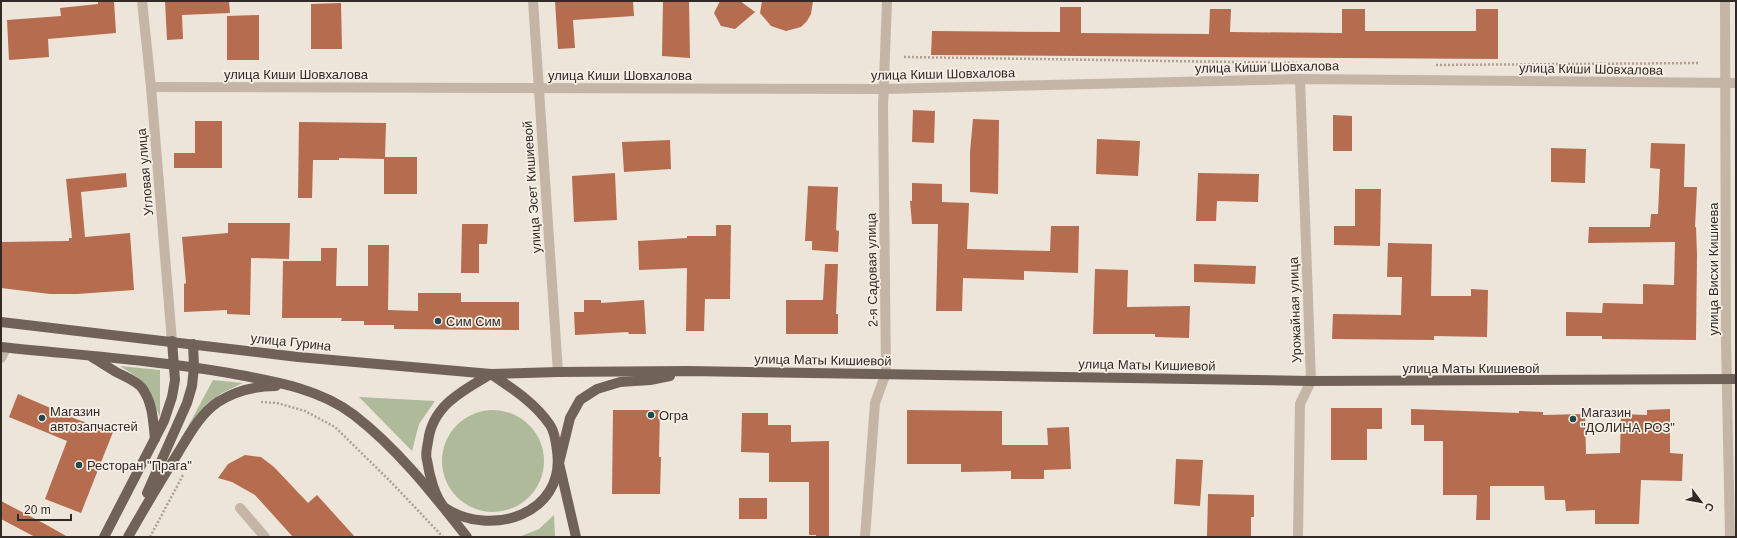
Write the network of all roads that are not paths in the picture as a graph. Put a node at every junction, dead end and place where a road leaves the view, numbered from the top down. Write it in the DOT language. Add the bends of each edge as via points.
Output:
graph roads {
  1 [pos="142,1"];
  2 [pos="533,1"];
  3 [pos="887,1"];
  4 [pos="1725,1"];
  5 [pos="1300,79"];
  6 [pos="1725,83"];
  7 [pos="1736,83"];
  8 [pos="151,87"];
  9 [pos="538,88"];
  10 [pos="884,89"];
  11 [pos="1,322"];
  12 [pos="172,341"];
  13 [pos="192,344"];
  14 [pos="4,348"];
  15 [pos="90,356"];
  16 [pos="1,358"];
  17 [pos="174,364"];
  18 [pos="194,367"];
  19 [pos="688,371"];
  20 [pos="558,372"];
  21 [pos="886,373"];
  22 [pos="491,374"];
  23 [pos="1732,379"];
  24 [pos="1312,381"];
  25 [pos="293,385"];
  26 [pos="155,440"];
  27 [pos="559,463"];
  28 [pos="444,507"];
  29 [pos="240,508"];
  30 [pos="104,537"];
  31 [pos="128,537"];
  32 [pos="265,537"];
  33 [pos="467,537"];
  34 [pos="576,537"];
  35 [pos="865,537"];
  36 [pos="1298,537"];
  37 [pos="1730,537"];
  1 -- 8 [label="street, Угловая улица"];
  2 -- 9 [label="street, улица Эсет Кишиевой"];
  3 -- 10 [label="street, 2-я Садовая улица"];
  4 -- 6 [label="street, улица Висхи Кишиева"];
  5 -- 6 [label="street, улица Киши Шовхалова"];
  5 -- 10 [label="street, улица Киши Шовхалова"];
  5 -- 24 [label="street, Урожайная улица"];
  6 -- 7 [label="street, улица Киши Шовхалова"];
  6 -- 23 [label="street, улица Висхи Кишиева" via="1726,335"];
  8 -- 9 [label="street, улица Киши Шовхалова"];
  8 -- 12 [label="street, Угловая улица"];
  9 -- 10 [label="street, улица Киши Шовхалова"];
  9 -- 20 [label="street, улица Эсет Кишиевой"];
  10 -- 21 [label="street, 2-я Садовая улица"];
  11 -- 12 [label="main road, улица Гурина"];
  12 -- 13 [label="main road, улица Гурина"];
  12 -- 17 [label="main road"];
  13 -- 18 [label="main road"];
  13 -- 22 [label="main road, улица Гурина" via="298,357"];
  14 -- 15 [label="main road"];
  14 -- 16 [label="street"];
  15 -- 17 [label="main road"];
  15 -- 26 [label="main road" via="129,378 141,388 152,412"];
  17 -- 18 [label="main road"];
  17 -- 26 [label="main road" via="172,397"];
  18 -- 25 [label="main road"];
  18 -- 31 [label="main road" via="187,402"];
  19 -- 20 [label="main road, улица Маты Кишиевой"];
  19 -- 21 [label="main road, улица Маты Кишиевой"];
  19 -- 27 [label="main road" via="650,380 620,382 597,389 580,400 570,418"];
  20 -- 22 [label="main road, улица Гурина"];
  21 -- 24 [label="main road, улица Маты Кишиевой"];
  21 -- 35 [label="street, 2-я Садовая улица" via="875,403"];
  22 -- 27 [label="main road" via="521,394 552,426"];
  22 -- 28 [label="main road" via="448,401 436,416 428,434 426,457 431,481"];
  23 -- 24 [label="main road, улица Маты Кишиевой"];
  23 -- 37 [label="street, улица Висхи Кишиева"];
  24 -- 36 [label="street, Урожайная улица" via="1300,404"];
  25 -- 28 [label="main road" via="354,415 393,450"];
  25 -- 31 [label="main road" via="244,390 217,403 205,413 177,454"];
  26 -- 30 [label="main road"];
  27 -- 28 [label="main road" via="555,482 546,500 533,514 516,524 497,528 477,526 459,519"];
  27 -- 34 [label="main road"];
  28 -- 33 [label="main road"];
  29 -- 32 [label="street"];
}
